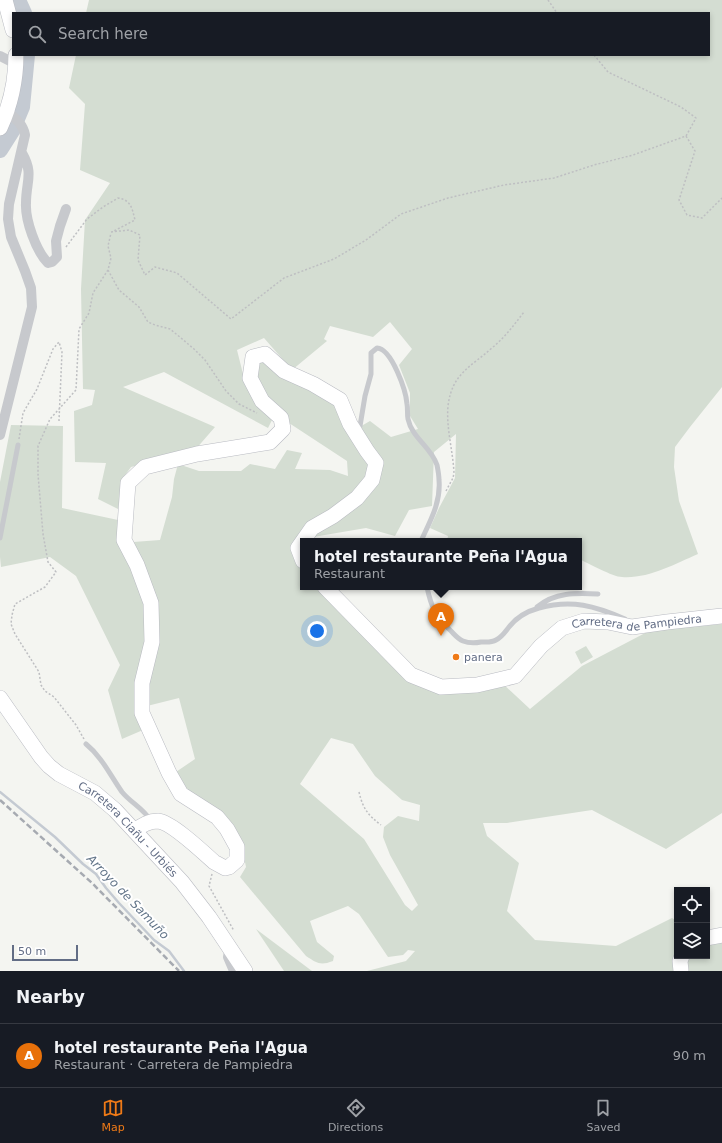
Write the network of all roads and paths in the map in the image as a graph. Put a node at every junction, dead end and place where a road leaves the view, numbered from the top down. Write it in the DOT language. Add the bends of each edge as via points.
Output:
graph roads {
  1 [pos="5,0"];
  2 [pos="548,0"];
  3 [pos="556,12"];
  4 [pos="12,26"];
  5 [pos="0,56"];
  6 [pos="595,56"];
  7 [pos="16,59"];
  8 [pos="9,113"];
  9 [pos="0,128"];
  10 [pos="686,136"];
  11 [pos="22,152"];
  12 [pos="722,198"];
  13 [pos="66,209"];
  14 [pos="111,232"];
  15 [pos="57,257"];
  16 [pos="108,270"];
  17 [pos="524,312"];
  18 [pos="60,409"];
  19 [pos="257,413"];
  20 [pos="59,421"];
  21 [pos="1,428"];
  22 [pos="355,432"];
  23 [pos="18,445"];
  24 [pos="436,508"];
  25 [pos="0,538"];
  26 [pos="305,538"];
  27 [pos="422,538"];
  28 [pos="327,590"];
  29 [pos="428,590"];
  30 [pos="598,594"];
  31 [pos="535,609"];
  32 [pos="722,616"];
  33 [pos="636,627"];
  34 [pos="0,698"];
  35 [pos="86,744"];
  36 [pos="359,792"];
  37 [pos="152,822"];
  38 [pos="381,826"];
  39 [pos="135,831"];
  40 [pos="214,862"];
  41 [pos="234,932"];
  42 [pos="722,935"];
  43 [pos="710,937"];
  44 [pos="230,949"];
  45 [pos="681,959"];
  46 [pos="234,971"];
  47 [pos="245,971"];
  48 [pos="681,971"];
  1 -- 4 [label="street"];
  2 -- 3 [label="path"];
  5 -- 7 [label="street"];
  6 -- 10 [label="path" via="608,72 681,106 696,118"];
  7 -- 8 [label="street"];
  8 -- 9 [label="street"];
  8 -- 11 [label="street" via="24,128"];
  10 -- 12 [label="path" via="695,151 679,200 686,215 702,218"];
  10 -- 14 [label="path" via="633,155 554,178 504,185 448,198 401,214 366,240 334,258 284,278 231,319 177,273 155,267 145,275 138,260 140,235 129,230"];
  11 -- 15 [label="street" via="28,167 26,217 44,259 48,263"];
  11 -- 21 [label="street" via="8,218 11,237 31,288 32,307"];
  13 -- 15 [label="street" via="56,241"];
  14 -- 15 [label="path" via="135,220 133,210 124,199 118,198 103,206 88,219"];
  14 -- 16 [label="path" via="108,246 111,258"];
  16 -- 18 [label="path" via="93,293 89,313 79,329 76,390"];
  16 -- 19 [label="path" via="119,290 139,307 148,322 170,329 181,338 205,360 226,391 239,404"];
  17 -- 24 [label="path" via="507,335 456,379 448,408 454,473"];
  18 -- 20 [label="path"];
  18 -- 23 [label="path" via="62,352 59,342 53,349 23,413"];
  18 -- 35 [label="path" via="50,419 38,446 43,534 48,562 56,572 45,587 15,604 12,624 15,634 39,672 45,691 54,697 76,725"];
  22 -- 24 [label="lane" via="360,426 371,374 371,353 380,348 389,355 402,386 410,427 432,455 437,466 439,490"];
  22 -- 26 [label="street" via="376,463 372,480 357,498 312,528"];
  22 -- 40 [label="street" via="340,400 284,371 265,354 253,357 250,378 262,400 281,418 283,429 270,442 197,454 145,467 128,483 124,540 137,565 151,603 152,642 142,683 142,713 181,794 217,816 237,847 236,860 229,866 225,868"];
  23 -- 25 [label="lane"];
  24 -- 27 [label="lane"];
  28 -- 33 [label="street, Carretera de Pampiedra" via="411,675 441,687 477,685 515,676 541,646 562,628 584,621"];
  29 -- 31 [label="lane" via="430,603 442,622 464,641 495,641 520,617"];
  30 -- 31 [label="lane" via="557,596"];
  31 -- 33 [label="lane" via="575,603 599,608 630,621"];
  32 -- 33 [label="street, Carretera de Pampiedra"];
  34 -- 39 [label="street, Carretera Ciañu - Urbiés" via="49,766 58,774 95,794"];
  35 -- 37 [label="lane" via="95,752 124,793"];
  36 -- 38 [label="path" via="364,810"];
  37 -- 39 [label="street"];
  37 -- 40 [label="street" via="160,821 174,828"];
  39 -- 44 [label="street, Carretera Ciañu - Urbiés" via="182,882"];
  40 -- 41 [label="path" via="209,886"];
  42 -- 43 [label="street"];
  44 -- 46 [label="street" via="228,957"];
  44 -- 47 [label="street, Carretera Ciañu - Urbiés"];
  45 -- 48 [label="street"];
}
